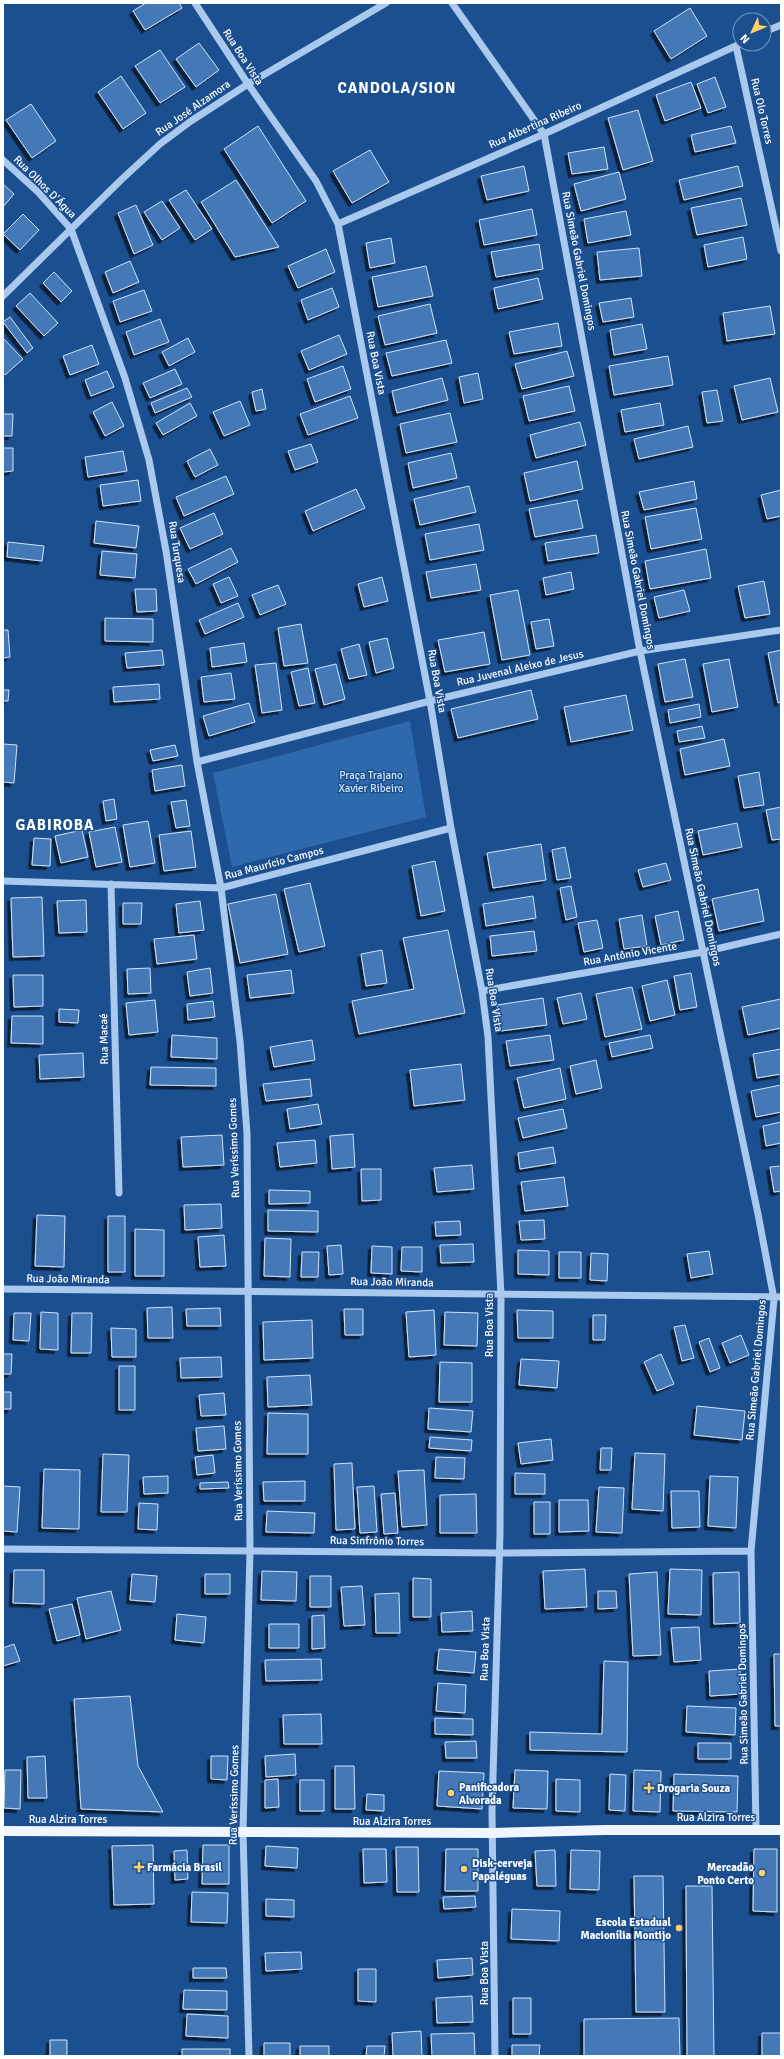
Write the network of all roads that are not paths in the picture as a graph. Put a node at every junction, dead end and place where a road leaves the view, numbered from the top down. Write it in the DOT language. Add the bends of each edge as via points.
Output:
graph roads {
  1 [pos="195,3"];
  2 [pos="386,3"];
  3 [pos="452,3"];
  4 [pos="732,48"];
  5 [pos="739,52"];
  6 [pos="248,84"];
  7 [pos="544,134"];
  8 [pos="3,160"];
  9 [pos="338,224"];
  10 [pos="71,229"];
  11 [pos="781,250"];
  12 [pos="3,296"];
  13 [pos="781,630"];
  14 [pos="640,651"];
  15 [pos="430,701"];
  16 [pos="197,762"];
  17 [pos="451,828"];
  18 [pos="3,881"];
  19 [pos="111,884"];
  20 [pos="221,888"];
  21 [pos="781,934"];
  22 [pos="703,952"];
  23 [pos="482,991"];
  24 [pos="119,1193"];
  25 [pos="3,1289"];
  26 [pos="246,1292"];
  27 [pos="500,1295"];
  28 [pos="778,1298"];
  29 [pos="3,1549"];
  30 [pos="250,1551"];
  31 [pos="751,1551"];
  32 [pos="499,1553"];
  33 [pos="756,1829"];
  34 [pos="781,1830"];
  35 [pos="3,1831"];
  36 [pos="243,1831"];
  37 [pos="494,1833"];
  38 [pos="249,2056"];
  39 [pos="495,2056"];
  1 -- 6 [label="street, Rua Boa Vista"];
  2 -- 6 [label="street, Rua José Alzamora"];
  3 -- 7 [label="street, Rua Simeão Gabriel Domingos"];
  4 -- 7 [label="street, Rua Albertina Ribeiro"];
  5 -- 11 [label="street, Rua Olo Torres"];
  6 -- 9 [label="street, Rua Boa Vista" via="316,181"];
  6 -- 10 [label="street, Rua José Alzamora" via="160,144"];
  7 -- 9 [label="street, Rua Albertina Ribeiro"];
  7 -- 14 [label="street, Rua Simeão Gabriel Domingos"];
  8 -- 10 [label="street, Rua Olhos D'Água" via="38,192"];
  9 -- 15 [label="street, Rua Boa Vista"];
  10 -- 12 [label="street, Rua José Alzamora"];
  10 -- 16 [label="street, Rua Turquesa" via="125,378 149,460 166,551"];
  13 -- 14 [label="street, Rua Juvenal Aleixo de Jesus"];
  14 -- 15 [label="street, Rua Juvenal Aleixo de Jesus"];
  14 -- 22 [label="street, Rua Simeão Gabriel Domingos"];
  15 -- 16 [label="street, Rua Juvenal Aleixo de Jesus"];
  15 -- 17 [label="street, Rua Boa Vista"];
  16 -- 20 [label="street, Rua Turquesa"];
  17 -- 20 [label="street, Rua Maurício Campos"];
  17 -- 23 [label="street, Rua Boa Vista"];
  18 -- 19 [label="street, Rua Maurício Campos"];
  19 -- 20 [label="street, Rua Maurício Campos"];
  19 -- 24 [label="street, Rua Macaé"];
  20 -- 26 [label="street, Rua Veríssimo Gomes" via="240,1041 247,1133"];
  21 -- 22 [label="street, Rua Antônio Vicente"];
  22 -- 23 [label="street, Rua Antônio Vicente"];
  22 -- 28 [label="street, Rua Simeão Gabriel Domingos"];
  23 -- 27 [label="street, Rua Boa Vista" via="488,1037"];
  25 -- 26 [label="street, Rua João Miranda"];
  26 -- 27 [label="street, Rua João Miranda"];
  26 -- 30 [label="street, Rua Veríssimo Gomes"];
  27 -- 28 [label="street, Rua João Miranda"];
  27 -- 32 [label="street, Rua Boa Vista"];
  28 -- 31 [label="street, Rua Simeão Gabriel Domingos"];
  29 -- 30 [label="street, Rua Sinfrônio Torres"];
  30 -- 32 [label="street, Rua Sinfrônio Torres"];
  30 -- 36 [label="street, Rua Veríssimo Gomes"];
  31 -- 32 [label="street, Rua Sinfrônio Torres"];
  31 -- 33 [label="street, Rua Simeão Gabriel Domingos"];
  32 -- 37 [label="street, Rua Boa Vista" via="492,1810"];
  33 -- 34 [label="main road, Rua Alzira Torres"];
  33 -- 37 [label="main road, Rua Alzira Torres"];
  35 -- 36 [label="main road, Rua Alzira Torres"];
  36 -- 37 [label="main road, Rua Alzira Torres"];
  36 -- 38 [label="street, Rua Veríssimo Gomes"];
  37 -- 39 [label="street, Rua Boa Vista"];
}
